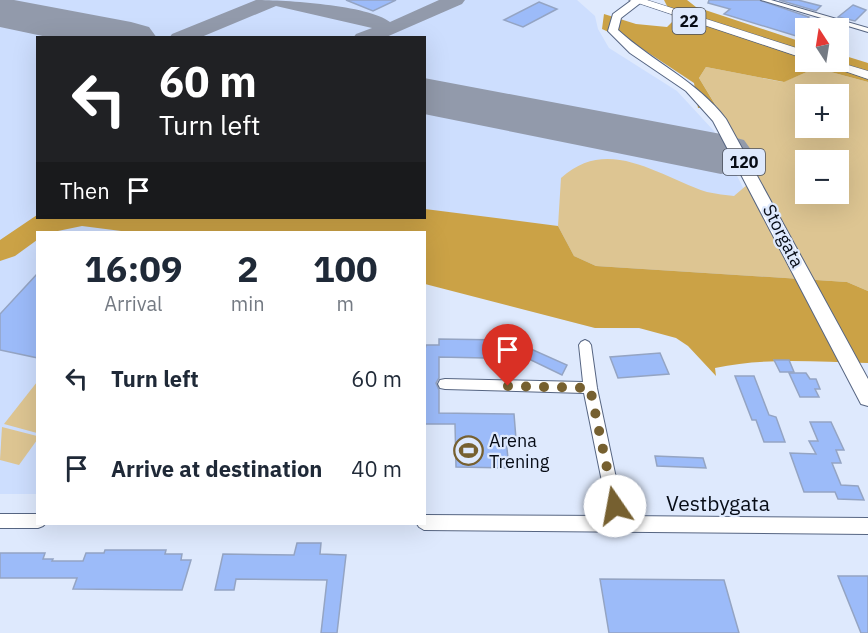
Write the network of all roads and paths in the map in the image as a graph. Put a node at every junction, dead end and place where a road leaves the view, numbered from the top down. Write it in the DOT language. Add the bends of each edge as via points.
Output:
graph roads {
  1 [pos="764,0"];
  2 [pos="634,3"];
  3 [pos="868,30"];
  4 [pos="624,43"];
  5 [pos="795,52"];
  6 [pos="849,69"];
  7 [pos="868,75"];
  8 [pos="585,345"];
  9 [pos="445,384"];
  10 [pos="590,388"];
  11 [pos="868,398"];
  12 [pos="0,521"];
  13 [pos="36,521"];
  14 [pos="426,522"];
  15 [pos="618,524"];
  16 [pos="868,526"];
  1 -- 3 [label="street"];
  2 -- 4 [label="main road" via="622,22"];
  2 -- 4 [label="main road" via="612,24"];
  2 -- 5 [label="highway, 22"];
  4 -- 11 [label="main road, Storgata / 120" via="690,88 719,119"];
  6 -- 7 [label="highway"];
  8 -- 10 [label="street"];
  9 -- 10 [label="street"];
  10 -- 15 [label="street"];
  12 -- 13 [label="street"];
  14 -- 15 [label="street, Vestbygata"];
  15 -- 16 [label="street, Vestbygata"];
}
